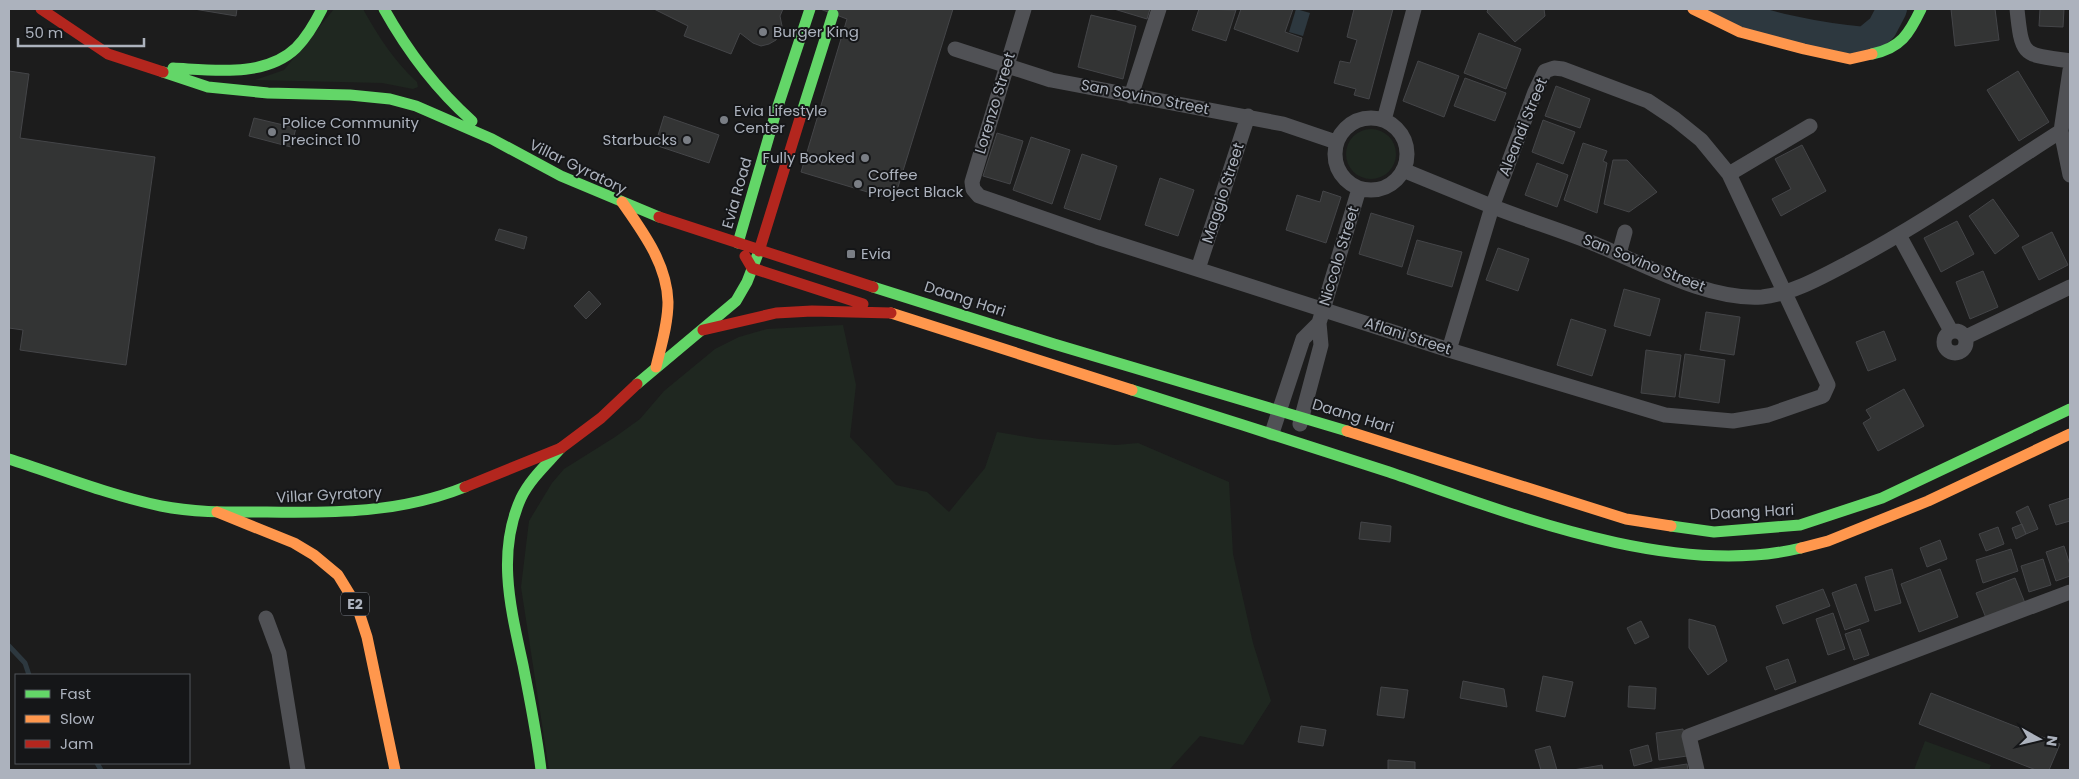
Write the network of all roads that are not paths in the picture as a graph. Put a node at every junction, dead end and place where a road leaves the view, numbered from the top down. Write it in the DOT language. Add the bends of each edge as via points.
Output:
graph roads {
  1 [pos="42,9"];
  2 [pos="322,9"];
  3 [pos="384,9"];
  4 [pos="810,9"];
  5 [pos="1024,9"];
  6 [pos="1159,9"];
  7 [pos="1414,9"];
  8 [pos="1693,9"];
  9 [pos="1921,9"];
  10 [pos="2017,9"];
  11 [pos="833,14"];
  12 [pos="955,49"];
  13 [pos="2070,62"];
  14 [pos="1006,65"];
  15 [pos="147,66"];
  16 [pos="2070,70"];
  17 [pos="1132,96"];
  18 [pos="1248,116"];
  19 [pos="1384,120"];
  20 [pos="1810,126"];
  21 [pos="2061,132"];
  22 [pos="492,139"];
  23 [pos="1336,142"];
  24 [pos="1404,170"];
  25 [pos="1729,174"];
  26 [pos="2070,175"];
  27 [pos="1360,189"];
  28 [pos="979,196"];
  29 [pos="622,202"];
  30 [pos="1492,206"];
  31 [pos="1625,232"];
  32 [pos="1899,235"];
  33 [pos="738,243"];
  34 [pos="760,251"];
  35 [pos="1619,254"];
  36 [pos="752,268"];
  37 [pos="1198,269"];
  38 [pos="2070,288"];
  39 [pos="1785,292"];
  40 [pos="891,313"];
  41 [pos="1321,316"];
  42 [pos="703,330"];
  43 [pos="1951,331"];
  44 [pos="1966,338"];
  45 [pos="1449,350"];
  46 [pos="656,367"];
  47 [pos="1826,377"];
  48 [pos="1279,409"];
  49 [pos="2070,409"];
  50 [pos="1302,416"];
  51 [pos="1272,433"];
  52 [pos="2070,434"];
  53 [pos="1295,440"];
  54 [pos="561,448"];
  55 [pos="9,460"];
  56 [pos="218,512"];
  57 [pos="2070,592"];
  58 [pos="266,618"];
  59 [pos="298,770"];
  60 [pos="395,770"];
  61 [pos="541,770"];
  62 [pos="1697,770"];
  1 -- 15 [label="main road, Villar Gyratory" via="108,54"];
  2 -- 15 [label="main road" via="295,49 273,63 243,70"];
  3 -- 22 [label="main road" via="425,74 446,99"];
  4 -- 33 [label="main road, Evia Road"];
  5 -- 14 [label="street, Lorenzo Street"];
  6 -- 17 [label="street"];
  7 -- 19 [label="street"];
  8 -- 9 [label="main road" via="1740,32 1850,59 1893,48 1903,40"];
  10 -- 13 [label="street" via="2023,46 2032,55"];
  11 -- 34 [label="main road"];
  12 -- 14 [label="street, San Sovino Street"];
  14 -- 17 [label="street, San Sovino Street" via="1051,80"];
  14 -- 28 [label="street, Lorenzo Street" via="972,182 973,190"];
  15 -- 22 [label="main road, Villar Gyratory" via="208,87 233,91 390,99 439,114"];
  16 -- 21 [label="street"];
  17 -- 18 [label="street, San Sovino Street"];
  18 -- 23 [label="street, San Sovino Street" via="1284,124"];
  18 -- 37 [label="street, Maggio Street"];
  19 -- 23 [label="street" via="1365,118 1356,121 1341,133"];
  19 -- 24 [label="street" via="1393,125 1404,140"];
  20 -- 25 [label="street"];
  21 -- 26 [label="street"];
  21 -- 32 [label="street, San Sovino Street"];
  22 -- 29 [label="main road, Villar Gyratory" via="561,176"];
  23 -- 27 [label="street" via="1338,170 1350,185"];
  24 -- 27 [label="street" via="1385,188"];
  24 -- 30 [label="street, San Sovino Street"];
  25 -- 30 [label="street, Aleandi Street" via="1701,140 1648,101 1554,68 1546,71 1539,81"];
  25 -- 39 [label="street, Aleandi Street"];
  27 -- 41 [label="street, Niccolo Street"];
  28 -- 37 [label="street, Aflani Street"];
  29 -- 33 [label="main road, Daang Hari"];
  29 -- 46 [label="main road, Villar Gyratory" via="655,253 663,274 668,302"];
  30 -- 35 [label="street, San Sovino Street"];
  30 -- 45 [label="street, Aleandi Street"];
  31 -- 35 [label="street"];
  32 -- 39 [label="street, San Sovino Street"];
  32 -- 43 [label="street"];
  33 -- 34 [label="main road, Daang Hari"];
  33 -- 36 [label="main road, Evia Road"];
  34 -- 36 [label="main road"];
  34 -- 48 [label="main road, Daang Hari" via="1054,344"];
  35 -- 39 [label="street, San Sovino Street" via="1676,280 1705,289 1761,297"];
  36 -- 40 [label="main road"];
  36 -- 42 [label="main road" via="736,301"];
  37 -- 41 [label="street, Aflani Street"];
  38 -- 44 [label="street"];
  39 -- 47 [label="street, Aleandi Street"];
  40 -- 42 [label="main road" via="812,311 776,314"];
  40 -- 51 [label="main road"];
  41 -- 45 [label="street, Aflani Street"];
  41 -- 48 [label="street, Niccolo Street" via="1303,339"];
  41 -- 50 [label="street, Niccolo Street" via="1322,345"];
  42 -- 46 [label="main road"];
  43 -- 44 [label="street" via="1958,330"];
  43 -- 44 [label="street" via="1944,340 1945,347 1951,352 1962,351"];
  45 -- 47 [label="street, Aflani Street" via="1665,415 1733,421 1768,416 1823,396 1828,385"];
  46 -- 54 [label="main road, Villar Gyratory" via="601,418"];
  48 -- 50 [label="main road, Daang Hari"];
  48 -- 51 [label="street, Niccolo Street"];
  49 -- 50 [label="main road, Daang Hari" via="1914,484 1837,514 1800,525 1714,532 1626,518"];
  50 -- 53 [label="street, Niccolo Street"];
  51 -- 53 [label="main road"];
  52 -- 53 [label="main road" via="1928,501 1828,541 1791,550 1738,556 1662,552 1603,539 1520,516"];
  54 -- 56 [label="main road, Villar Gyratory" via="460,489 384,508 337,513"];
  54 -- 61 [label="main road" via="521,498 511,525 506,554 507,585"];
  55 -- 56 [label="main road, Villar Gyratory" via="122,496 163,506"];
  56 -- 60 [label="main road, E2" via="294,543 338,575 356,606 367,637"];
  57 -- 62 [label="street" via="1689,736"];
  58 -- 59 [label="street" via="279,654"];
}
